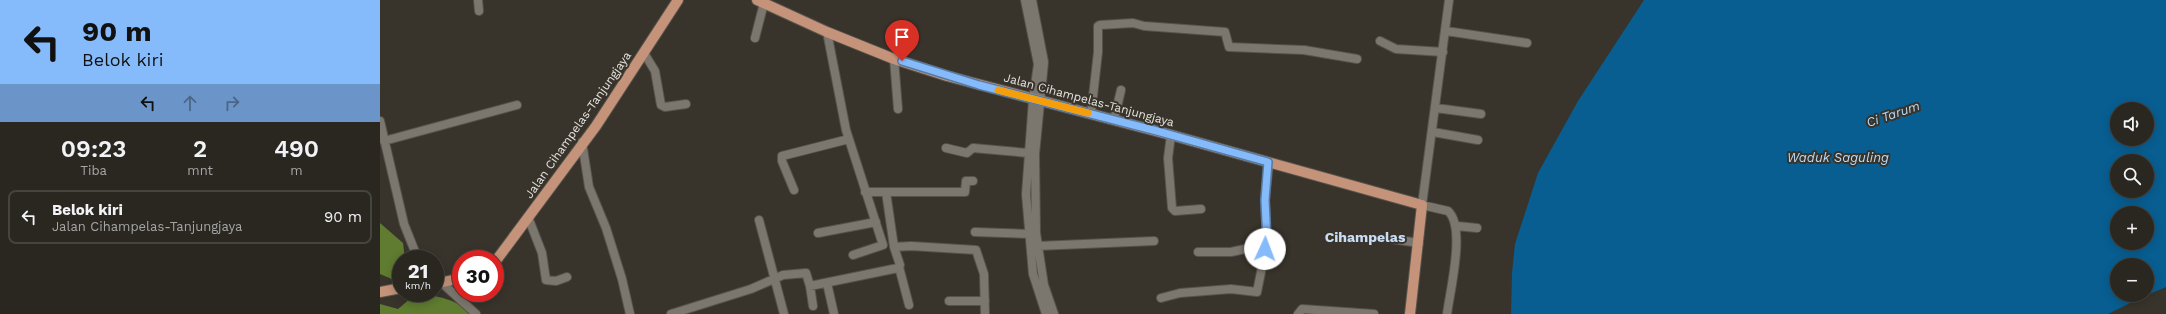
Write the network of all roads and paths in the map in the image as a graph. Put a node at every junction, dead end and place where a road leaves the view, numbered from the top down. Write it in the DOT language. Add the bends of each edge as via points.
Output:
graph roads {
  1 [pos="478,0"];
  2 [pos="678,0"];
  3 [pos="1025,0"];
  4 [pos="1032,0"];
  5 [pos="1449,0"];
  6 [pos="760,2"];
  7 [pos="479,11"];
  8 [pos="1446,31"];
  9 [pos="827,32"];
  10 [pos="754,38"];
  11 [pos="1380,40"];
  12 [pos="1527,43"];
  13 [pos="1443,52"];
  14 [pos="644,53"];
  15 [pos="894,59"];
  16 [pos="1357,59"];
  17 [pos="1121,90"];
  18 [pos="1037,101"];
  19 [pos="517,104"];
  20 [pos="686,104"];
  21 [pos="1436,108"];
  22 [pos="898,109"];
  23 [pos="1091,114"];
  24 [pos="1481,114"];
  25 [pos="380,120"];
  26 [pos="1114,120"];
  27 [pos="1433,132"];
  28 [pos="1171,135"];
  29 [pos="849,139"];
  30 [pos="1478,140"];
  31 [pos="384,141"];
  32 [pos="582,142"];
  33 [pos="946,148"];
  34 [pos="1028,153"];
  35 [pos="1268,162"];
  36 [pos="972,181"];
  37 [pos="794,190"];
  38 [pos="865,192"];
  39 [pos="886,192"];
  40 [pos="1030,194"];
  41 [pos="1422,205"];
  42 [pos="1201,209"];
  43 [pos="528,217"];
  44 [pos="759,220"];
  45 [pos="876,222"];
  46 [pos="1457,226"];
  47 [pos="1477,228"];
  48 [pos="975,232"];
  49 [pos="818,233"];
  50 [pos="1029,234"];
  51 [pos="1392,239"];
  52 [pos="1154,242"];
  53 [pos="1418,243"];
  54 [pos="1037,246"];
  55 [pos="894,247"];
  56 [pos="1265,249"];
  57 [pos="414,250"];
  58 [pos="504,250"];
  59 [pos="1198,252"];
  60 [pos="853,255"];
  61 [pos="899,267"];
  62 [pos="1037,274"];
  63 [pos="567,276"];
  64 [pos="775,279"];
  65 [pos="827,283"];
  66 [pos="810,286"];
  67 [pos="444,288"];
  68 [pos="392,290"];
  69 [pos="380,292"];
  70 [pos="1161,298"];
  71 [pos="949,301"];
  72 [pos="985,301"];
  73 [pos="909,305"];
  74 [pos="813,306"];
  75 [pos="476,314"];
  76 [pos="630,314"];
  77 [pos="673,314"];
  78 [pos="784,314"];
  79 [pos="834,314"];
  80 [pos="985,314"];
  81 [pos="1046,314"];
  82 [pos="1054,314"];
  83 [pos="1298,314"];
  84 [pos="1374,314"];
  85 [pos="1410,314"];
  86 [pos="1447,314"];
  1 -- 7 [label="street"];
  2 -- 14 [label="main road, Jalan Cihampelas-Tanjungjaya"];
  3 -- 18 [label="street" via="1038,58"];
  4 -- 18 [label="street" via="1044,62"];
  5 -- 8 [label="street"];
  6 -- 9 [label="main road, Jalan Cihampelas-Tanjungjaya"];
  6 -- 10 [label="street"];
  8 -- 12 [label="street"];
  8 -- 13 [label="street"];
  9 -- 15 [label="main road, Jalan Cihampelas-Tanjungjaya"];
  9 -- 29 [label="street"];
  11 -- 13 [label="street" via="1396,49"];
  13 -- 21 [label="street"];
  14 -- 20 [label="street" via="655,71 661,105 665,107"];
  14 -- 32 [label="main road, Jalan Cihampelas-Tanjungjaya" via="596,126"];
  15 -- 18 [label="main road, Jalan Cihampelas-Tanjungjaya"];
  15 -- 22 [label="street"];
  16 -- 23 [label="street" via="1304,50 1228,47 1226,32 1133,23 1100,25"];
  17 -- 26 [label="street"];
  18 -- 23 [label="main road, Jalan Cihampelas-Tanjungjaya"];
  18 -- 34 [label="street"];
  18 -- 40 [label="street"];
  19 -- 31 [label="street"];
  21 -- 24 [label="street"];
  21 -- 27 [label="street"];
  23 -- 26 [label="main road, Jalan Cihampelas-Tanjungjaya"];
  25 -- 31 [label="street"];
  26 -- 28 [label="main road, Jalan Cihampelas-Tanjungjaya"];
  27 -- 30 [label="street"];
  27 -- 41 [label="street"];
  28 -- 35 [label="main road, Jalan Cihampelas-Tanjungjaya"];
  28 -- 42 [label="street" via="1168,158 1172,208 1175,211"];
  29 -- 37 [label="street" via="782,156"];
  29 -- 38 [label="street"];
  31 -- 57 [label="street" via="404,224"];
  32 -- 43 [label="main road, Jalan Cihampelas-Tanjungjaya"];
  32 -- 76 [label="street" via="589,187 606,228"];
  33 -- 34 [label="street" via="968,153 972,148"];
  34 -- 40 [label="street"];
  35 -- 41 [label="main road, Jalan Cihampelas-Tanjungjaya"];
  35 -- 56 [label="street"];
  36 -- 39 [label="street" via="966,181 965,192"];
  38 -- 39 [label="street"];
  38 -- 45 [label="street"];
  39 -- 55 [label="street"];
  40 -- 50 [label="street"];
  40 -- 54 [label="street"];
  41 -- 46 [label="street" via="1448,211"];
  41 -- 53 [label="main road"];
  43 -- 58 [label="main road, Jalan Cihampelas-Tanjungjaya"];
  43 -- 63 [label="street" via="542,253 546,280 556,282"];
  44 -- 64 [label="street"];
  45 -- 49 [label="street"];
  45 -- 60 [label="street" via="884,246"];
  46 -- 47 [label="street"];
  46 -- 86 [label="street"];
  48 -- 50 [label="street"];
  50 -- 62 [label="street"];
  51 -- 53 [label="street"];
  52 -- 54 [label="street"];
  53 -- 85 [label="main road"];
  54 -- 62 [label="street"];
  55 -- 61 [label="street"];
  55 -- 72 [label="street" via="976,250 982,266"];
  56 -- 59 [label="street"];
  56 -- 70 [label="street" via="1257,292 1231,290 1180,293"];
  61 -- 65 [label="street"];
  61 -- 73 [label="street"];
  62 -- 81 [label="street"];
  62 -- 82 [label="street"];
  64 -- 66 [label="street" via="783,275 806,273"];
  64 -- 77 [label="street" via="751,290"];
  64 -- 78 [label="street"];
  65 -- 66 [label="street"];
  65 -- 79 [label="street"];
  66 -- 74 [label="street"];
  67 -- 75 [label="street"];
  68 -- 69 [label="main road"];
  71 -- 72 [label="street"];
  72 -- 80 [label="street"];
  83 -- 84 [label="street" via="1302,309"];
}
